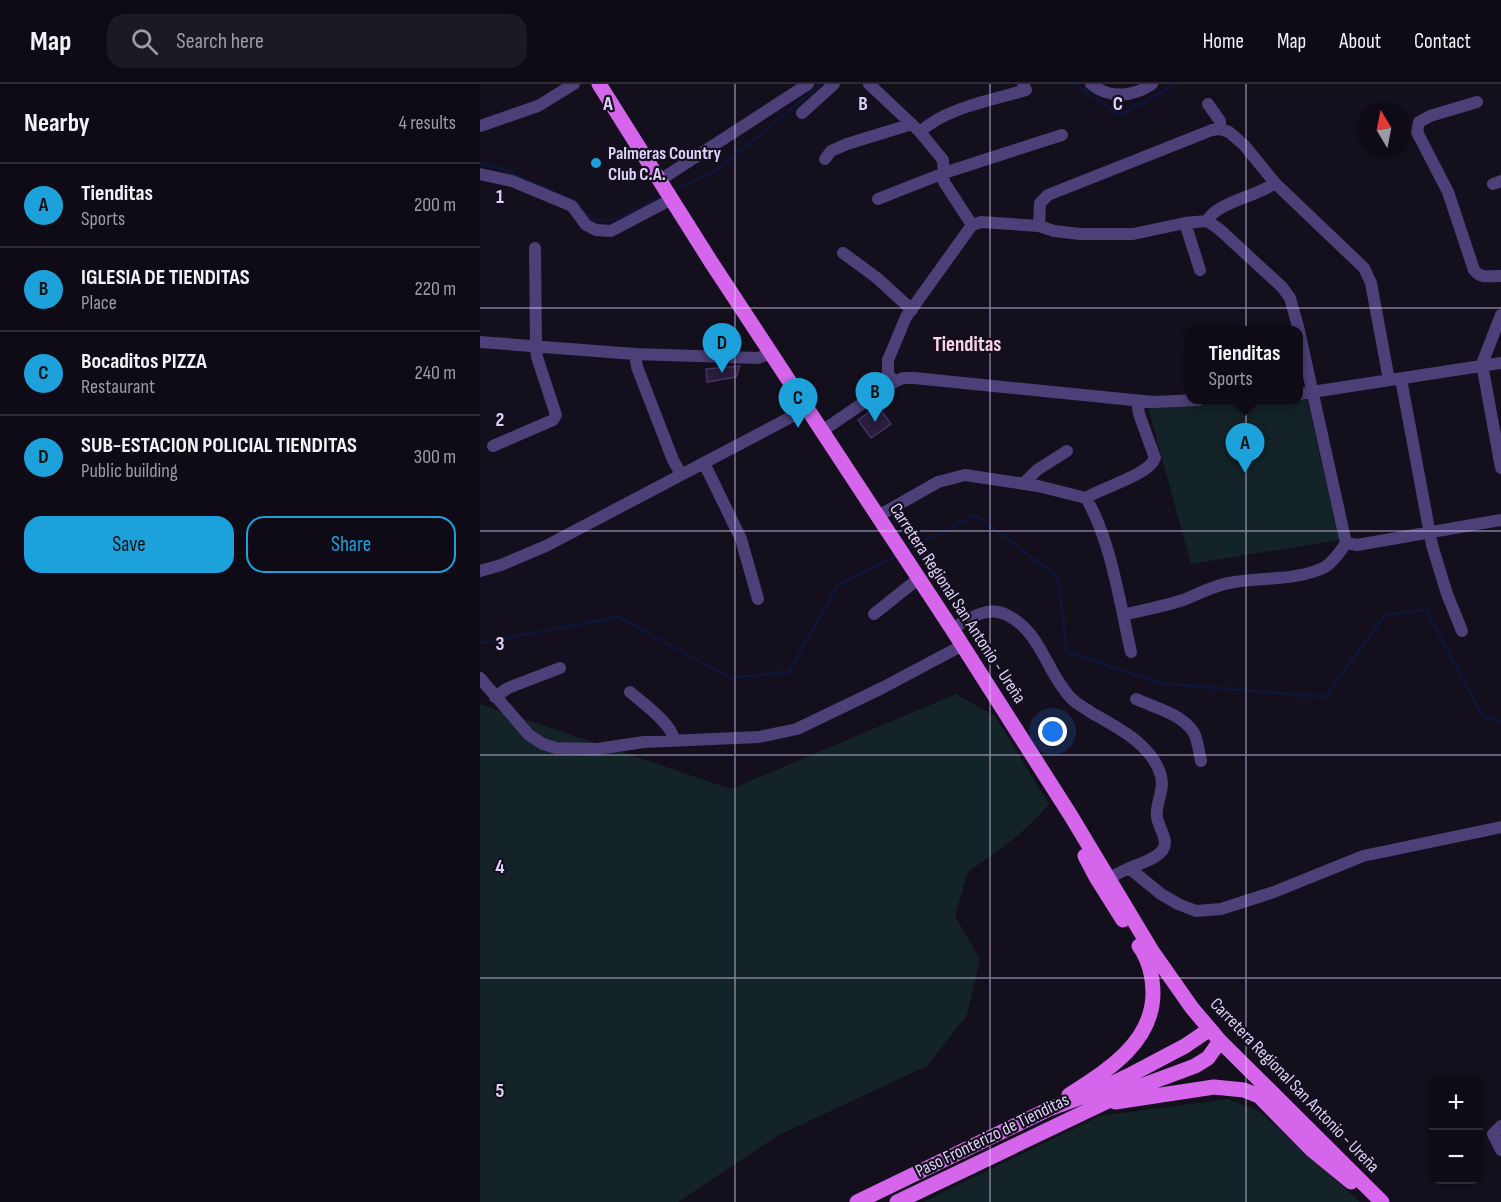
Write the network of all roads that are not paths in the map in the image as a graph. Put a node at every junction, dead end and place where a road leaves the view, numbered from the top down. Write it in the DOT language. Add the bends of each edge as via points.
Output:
graph roads {
  1 [pos="574,84"];
  2 [pos="599,84"];
  3 [pos="808,84"];
  4 [pos="834,84"];
  5 [pos="1023,84"];
  6 [pos="1091,84"];
  7 [pos="1152,84"];
  8 [pos="874,85"];
  9 [pos="1477,102"];
  10 [pos="1208,105"];
  11 [pos="802,113"];
  12 [pos="480,126"];
  13 [pos="916,128"];
  14 [pos="1220,129"];
  15 [pos="1062,135"];
  16 [pos="825,159"];
  17 [pos="944,173"];
  18 [pos="480,174"];
  19 [pos="660,180"];
  20 [pos="1275,183"];
  21 [pos="672,199"];
  22 [pos="878,199"];
  23 [pos="1207,221"];
  24 [pos="1185,223"];
  25 [pos="972,225"];
  26 [pos="1039,226"];
  27 [pos="535,248"];
  28 [pos="843,252"];
  29 [pos="1200,270"];
  30 [pos="1501,276"];
  31 [pos="912,310"];
  32 [pos="1501,315"];
  33 [pos="1298,326"];
  34 [pos="480,342"];
  35 [pos="536,345"];
  36 [pos="1303,350"];
  37 [pos="771,353"];
  38 [pos="635,354"];
  39 [pos="1501,363"];
  40 [pos="1483,366"];
  41 [pos="1395,379"];
  42 [pos="894,382"];
  43 [pos="1312,392"];
  44 [pos="1303,393"];
  45 [pos="1186,400"];
  46 [pos="1137,401"];
  47 [pos="807,408"];
  48 [pos="822,431"];
  49 [pos="493,446"];
  50 [pos="1067,452"];
  51 [pos="704,463"];
  52 [pos="1501,468"];
  53 [pos="681,474"];
  54 [pos="1023,484"];
  55 [pos="1086,498"];
  56 [pos="878,516"];
  57 [pos="1501,520"];
  58 [pos="1430,532"];
  59 [pos="1346,543"];
  60 [pos="480,571"];
  61 [pos="918,579"];
  62 [pos="758,599"];
  63 [pos="874,614"];
  64 [pos="1123,615"];
  65 [pos="952,628"];
  66 [pos="1462,631"];
  67 [pos="963,645"];
  68 [pos="1131,652"];
  69 [pos="560,668"];
  70 [pos="480,678"];
  71 [pos="630,692"];
  72 [pos="495,697"];
  73 [pos="1136,699"];
  74 [pos="674,740"];
  75 [pos="1201,761"];
  76 [pos="1071,816"];
  77 [pos="1501,827"];
  78 [pos="1129,868"];
  79 [pos="1109,878"];
  80 [pos="1215,1035"];
  81 [pos="1103,1103"];
  82 [pos="1049,1109"];
  83 [pos="1501,1126"];
  84 [pos="1501,1150"];
  85 [pos="857,1202"];
  86 [pos="897,1202"];
  87 [pos="1376,1202"];
  88 [pos="1382,1202"];
  1 -- 12 [label="street" via="538,106"];
  2 -- 19 [label="main road, Carretera Regional San Antonio - Ureña"];
  3 -- 19 [label="street"];
  4 -- 11 [label="street"];
  5 -- 13 [label="street" via="1026,90 944,115"];
  6 -- 7 [label="street" via="1108,94 1138,92"];
  8 -- 13 [label="street"];
  9 -- 30 [label="street" via="1419,122 1417,132 1449,192 1474,270 1479,276"];
  10 -- 14 [label="street" via="1220,121"];
  13 -- 16 [label="street" via="847,144 831,151"];
  13 -- 17 [label="street" via="943,160"];
  14 -- 20 [label="street" via="1244,145"];
  14 -- 26 [label="street" via="1048,195 1040,202"];
  15 -- 17 [label="street"];
  17 -- 22 [label="street"];
  17 -- 25 [label="street" via="944,182"];
  18 -- 21 [label="street" via="512,181 572,206 586,225 596,230 611,231"];
  19 -- 21 [label="main road, Carretera Regional San Antonio - Ureña"];
  20 -- 23 [label="street" via="1222,208"];
  20 -- 41 [label="street" via="1364,268"];
  21 -- 37 [label="main road, Carretera Regional San Antonio - Ureña"];
  23 -- 24 [label="street"];
  23 -- 33 [label="street" via="1282,287 1290,298"];
  24 -- 26 [label="street" via="1133,234 1054,231"];
  24 -- 29 [label="street"];
  25 -- 26 [label="street" via="995,222"];
  25 -- 31 [label="street"];
  27 -- 35 [label="street"];
  28 -- 31 [label="street"];
  31 -- 42 [label="street" via="888,360 888,374"];
  32 -- 40 [label="street"];
  34 -- 35 [label="street"];
  35 -- 38 [label="street"];
  35 -- 49 [label="street" via="556,415 553,420"];
  36 -- 43 [label="street"];
  37 -- 38 [label="street" via="758,358"];
  37 -- 47 [label="main road, Carretera Regional San Antonio - Ureña"];
  38 -- 53 [label="street"];
  39 -- 40 [label="street"];
  40 -- 41 [label="street"];
  40 -- 52 [label="street"];
  41 -- 43 [label="street"];
  41 -- 58 [label="street"];
  42 -- 46 [label="street" via="914,378"];
  42 -- 48 [label="street"];
  43 -- 44 [label="street"];
  43 -- 59 [label="street"];
  45 -- 46 [label="street"];
  46 -- 55 [label="street" via="1155,458 1153,464"];
  47 -- 48 [label="main road, Carretera Regional San Antonio - Ureña"];
  47 -- 51 [label="street"];
  48 -- 56 [label="main road, Carretera Regional San Antonio - Ureña"];
  50 -- 54 [label="street" via="1037,470"];
  51 -- 53 [label="street"];
  51 -- 62 [label="street" via="741,539"];
  53 -- 60 [label="street" via="546,546"];
  54 -- 55 [label="street"];
  54 -- 56 [label="street" via="957,476 938,482"];
  55 -- 64 [label="street" via="1102,535"];
  56 -- 61 [label="main road, Carretera Regional San Antonio - Ureña"];
  57 -- 58 [label="street"];
  58 -- 59 [label="street" via="1357,545"];
  58 -- 66 [label="street"];
  59 -- 64 [label="street" via="1336,557 1316,570 1230,583"];
  61 -- 63 [label="street"];
  61 -- 65 [label="main road, Carretera Regional San Antonio - Ureña"];
  64 -- 68 [label="street"];
  65 -- 67 [label="main road, Carretera Regional San Antonio - Ureña"];
  65 -- 78 [label="street" via="980,613 1007,615 1034,638 1072,699 1130,735 1148,752 1162,778 1156,810 1165,842 1149,860"];
  67 -- 74 [label="street" via="797,729 759,737"];
  67 -- 76 [label="main road, Carretera Regional San Antonio - Ureña"];
  69 -- 72 [label="street"];
  70 -- 72 [label="street"];
  71 -- 74 [label="street" via="668,726"];
  72 -- 74 [label="street" via="529,735 556,748 597,749"];
  73 -- 75 [label="street" via="1186,724 1195,735"];
  76 -- 79 [label="main road, Carretera Regional San Antonio - Ureña"];
  76 -- 82 [label="main road" via="1096,877 1144,954 1151,971 1153,999 1145,1028 1126,1053"];
  77 -- 78 [label="street" via="1363,856 1221,909 1196,911 1178,903"];
  78 -- 79 [label="street"];
  79 -- 80 [label="main road, Carretera Regional San Antonio - Ureña" via="1152,951"];
  80 -- 81 [label="main road, Paso Fronterizo de Tienditas" via="1208,1058 1196,1066"];
  80 -- 82 [label="main road"];
  80 -- 88 [label="main road, Carretera Regional San Antonio - Ureña"];
  81 -- 86 [label="main road, Paso Fronterizo de Tienditas"];
  81 -- 87 [label="main road" via="1214,1087 1244,1090 1260,1096 1312,1150"];
  82 -- 85 [label="main road, Paso Fronterizo de Tienditas"];
  83 -- 84 [label="street" via="1493,1134"];
}
